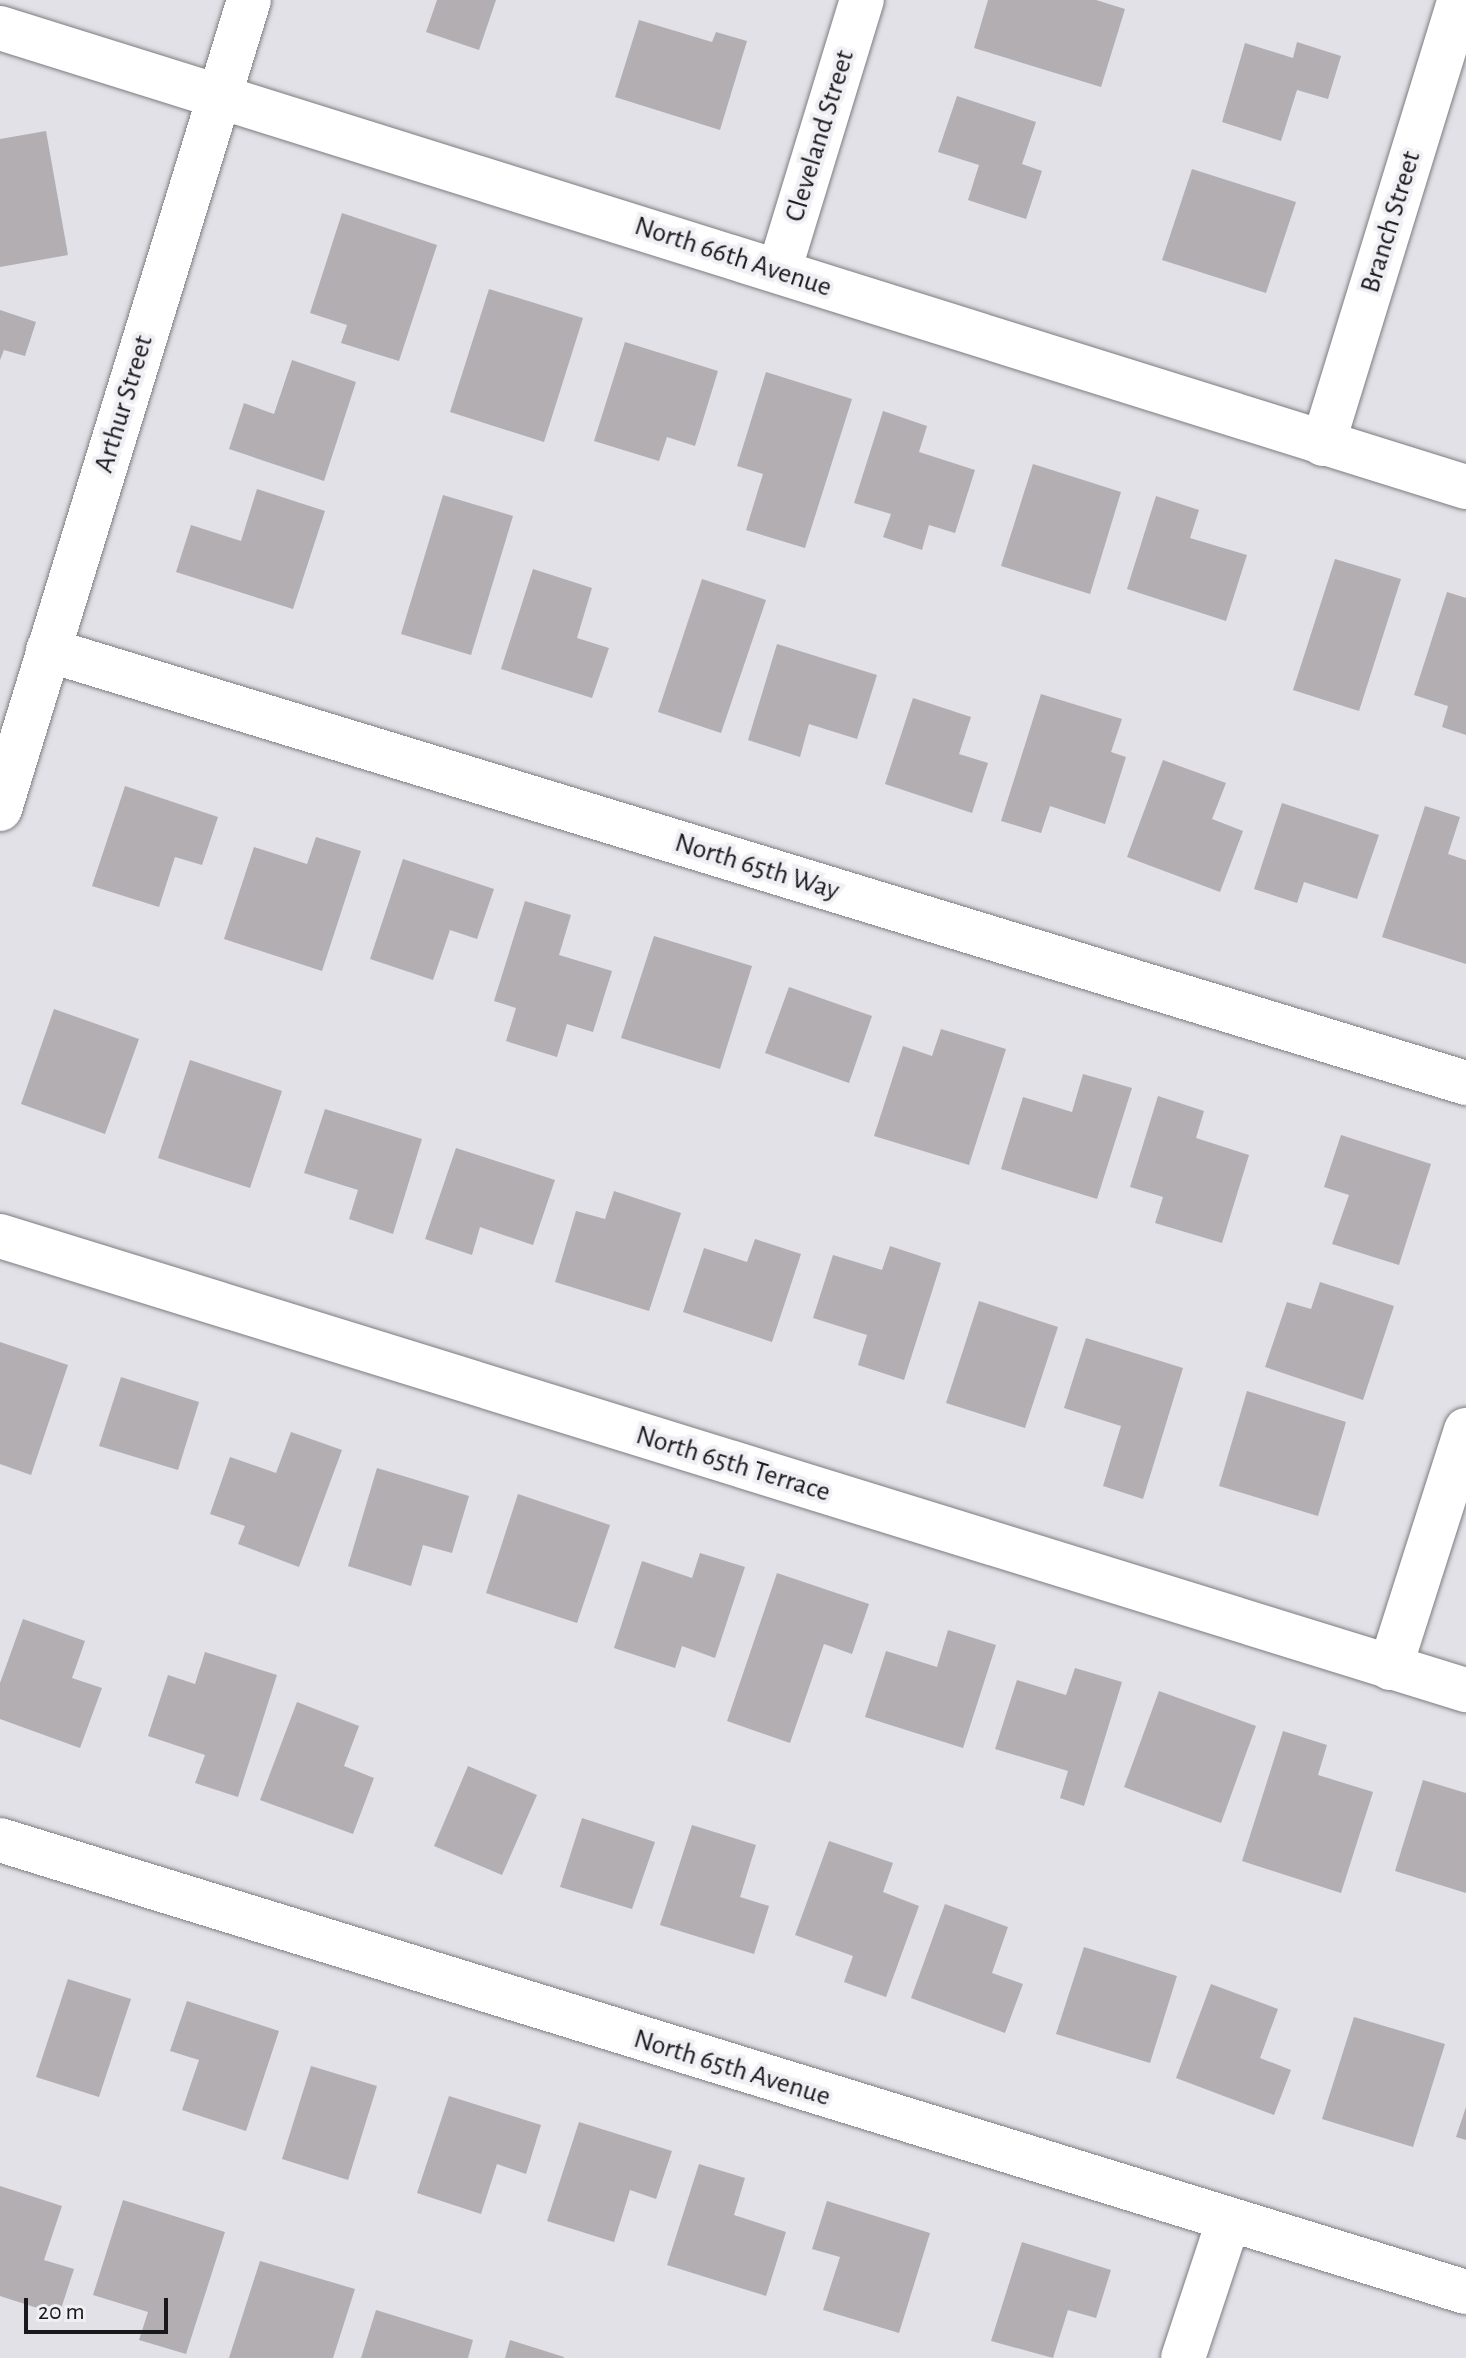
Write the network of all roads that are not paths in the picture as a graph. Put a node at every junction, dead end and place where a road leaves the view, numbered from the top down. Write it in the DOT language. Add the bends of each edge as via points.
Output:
graph roads {
  1 [pos="249,0"];
  2 [pos="862,0"];
  3 [pos="1460,0"];
  4 [pos="0,28"];
  5 [pos="221,93"];
  6 [pos="779,271"];
  7 [pos="1323,444"];
  8 [pos="1466,487"];
  9 [pos="48,650"];
  10 [pos="0,809"];
  11 [pos="1466,1083"];
  12 [pos="0,1236"];
  13 [pos="1466,1430"];
  14 [pos="1390,1668"];
  15 [pos="1466,1690"];
  16 [pos="0,1840"];
  17 [pos="1228,2222"];
  18 [pos="1466,2292"];
  19 [pos="1183,2358"];
  1 -- 5 [label="street, Arthur Street"];
  2 -- 6 [label="street, Cleveland Street"];
  3 -- 7 [label="street, Branch Street"];
  4 -- 5 [label="street, North 66th Avenue"];
  5 -- 6 [label="street, North 66th Avenue"];
  5 -- 9 [label="street, Arthur Street"];
  6 -- 7 [label="street, North 66th Avenue"];
  7 -- 8 [label="street, North 66th Avenue"];
  9 -- 10 [label="street, Arthur Street"];
  9 -- 11 [label="street, North 65th Way"];
  12 -- 14 [label="street, North 65th Terrace"];
  13 -- 14 [label="street"];
  14 -- 15 [label="street, North 65th Terrace"];
  16 -- 17 [label="street, North 65th Avenue"];
  17 -- 18 [label="street, North 65th Avenue"];
  17 -- 19 [label="street"];
}
